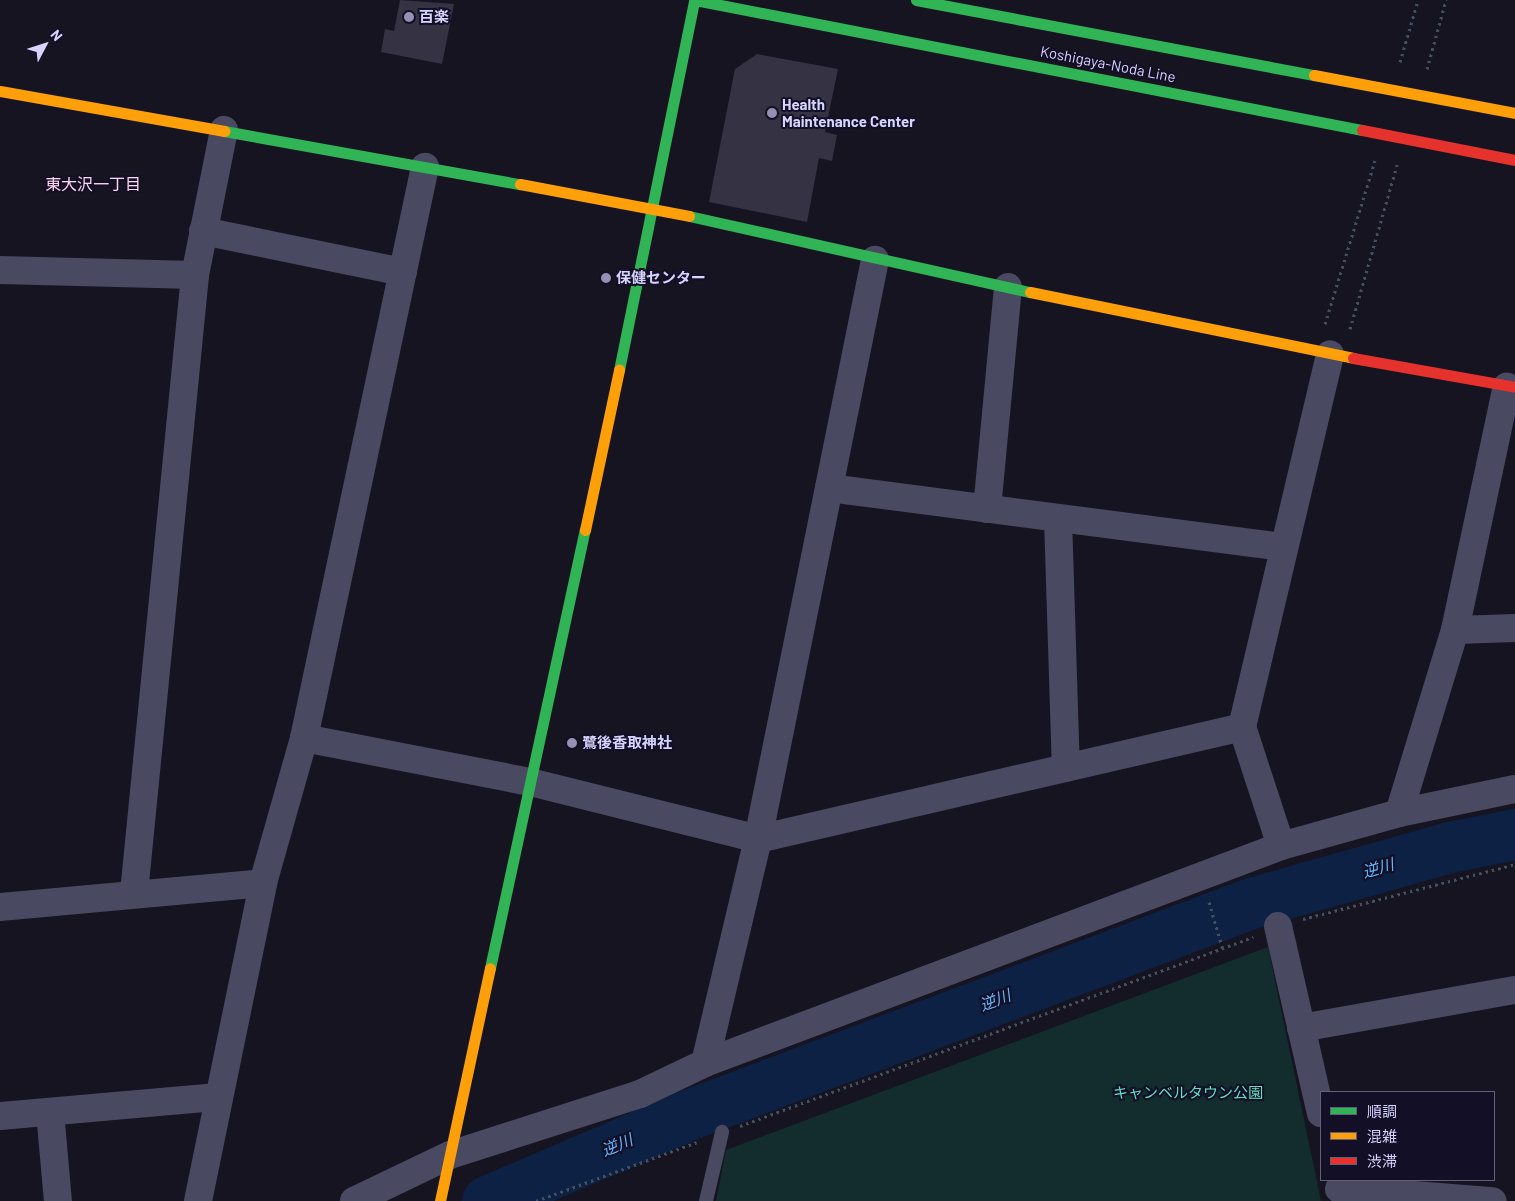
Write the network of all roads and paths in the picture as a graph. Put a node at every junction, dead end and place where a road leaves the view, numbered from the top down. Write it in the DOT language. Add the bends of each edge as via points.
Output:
graph roads {
  1 [pos="695,0"];
  2 [pos="916,0"];
  3 [pos="1418,0"];
  4 [pos="1446,0"];
  5 [pos="1393,88"];
  6 [pos="0,91"];
  7 [pos="1421,94"];
  8 [pos="1515,113"];
  9 [pos="224,130"];
  10 [pos="1383,133"];
  11 [pos="1405,138"];
  12 [pos="1515,160"];
  13 [pos="425,166"];
  14 [pos="654,208"];
  15 [pos="203,231"];
  16 [pos="875,260"];
  17 [pos="0,270"];
  18 [pos="403,272"];
  19 [pos="194,275"];
  20 [pos="1008,287"];
  21 [pos="1330,354"];
  22 [pos="1511,386"];
  23 [pos="829,488"];
  24 [pos="987,509"];
  25 [pos="1058,518"];
  26 [pos="1284,547"];
  27 [pos="1515,628"];
  28 [pos="1455,630"];
  29 [pos="1242,727"];
  30 [pos="304,738"];
  31 [pos="1066,768"];
  32 [pos="530,782"];
  33 [pos="1515,789"];
  34 [pos="1399,813"];
  35 [pos="758,839"];
  36 [pos="1281,846"];
  37 [pos="1515,864"];
  38 [pos="263,883"];
  39 [pos="134,893"];
  40 [pos="1207,894"];
  41 [pos="0,907"];
  42 [pos="1278,926"];
  43 [pos="1223,950"];
  44 [pos="1515,990"];
  45 [pos="1301,1028"];
  46 [pos="705,1064"];
  47 [pos="218,1097"];
  48 [pos="1320,1109"];
  49 [pos="50,1112"];
  50 [pos="0,1116"];
  51 [pos="722,1132"];
  52 [pos="449,1160"];
  53 [pos="1339,1190"];
  54 [pos="58,1201"];
  55 [pos="198,1201"];
  56 [pos="354,1201"];
  57 [pos="440,1201"];
  58 [pos="536,1201"];
  59 [pos="706,1201"];
  60 [pos="1493,1201"];
  1 -- 10 [label="street, Koshigaya-Noda Line"];
  1 -- 14 [label="street"];
  2 -- 5 [label="street, Koshigaya-Noda Line"];
  3 -- 5 [label="path"];
  4 -- 7 [label="path"];
  5 -- 7 [label="street, Koshigaya-Noda Line"];
  6 -- 9 [label="street"];
  7 -- 8 [label="street, Koshigaya-Noda Line"];
  9 -- 13 [label="street"];
  9 -- 15 [label="street"];
  10 -- 11 [label="street, Koshigaya-Noda Line"];
  10 -- 21 [label="path"];
  11 -- 12 [label="street, Koshigaya-Noda Line"];
  11 -- 21 [label="path"];
  13 -- 14 [label="street"];
  13 -- 18 [label="street"];
  14 -- 16 [label="street"];
  14 -- 32 [label="street"];
  15 -- 18 [label="street"];
  15 -- 19 [label="street"];
  16 -- 20 [label="street"];
  16 -- 23 [label="street"];
  17 -- 19 [label="street"];
  18 -- 30 [label="street"];
  19 -- 39 [label="street"];
  20 -- 21 [label="street"];
  20 -- 24 [label="street"];
  21 -- 22 [label="street"];
  21 -- 26 [label="street"];
  22 -- 28 [label="street"];
  23 -- 24 [label="street"];
  23 -- 35 [label="street"];
  24 -- 25 [label="street"];
  25 -- 26 [label="street"];
  25 -- 31 [label="street"];
  26 -- 29 [label="street"];
  27 -- 28 [label="street"];
  28 -- 34 [label="street"];
  29 -- 31 [label="street"];
  29 -- 36 [label="street"];
  30 -- 32 [label="street"];
  30 -- 38 [label="street"];
  31 -- 35 [label="street"];
  32 -- 35 [label="street"];
  32 -- 52 [label="street"];
  33 -- 34 [label="street"];
  34 -- 36 [label="street"];
  35 -- 46 [label="street"];
  36 -- 46 [label="street"];
  37 -- 42 [label="path"];
  38 -- 39 [label="street"];
  38 -- 47 [label="street"];
  39 -- 41 [label="street"];
  40 -- 43 [label="path"];
  42 -- 43 [label="path"];
  42 -- 45 [label="street"];
  43 -- 51 [label="path"];
  44 -- 45 [label="street"];
  45 -- 48 [label="street"];
  46 -- 52 [label="street" via="640,1094"];
  47 -- 49 [label="street"];
  47 -- 55 [label="street"];
  49 -- 50 [label="street"];
  49 -- 54 [label="street"];
  51 -- 58 [label="path"];
  51 -- 59 [label="lane"];
  52 -- 56 [label="street"];
  52 -- 57 [label="street"];
  53 -- 60 [label="street"];
}
